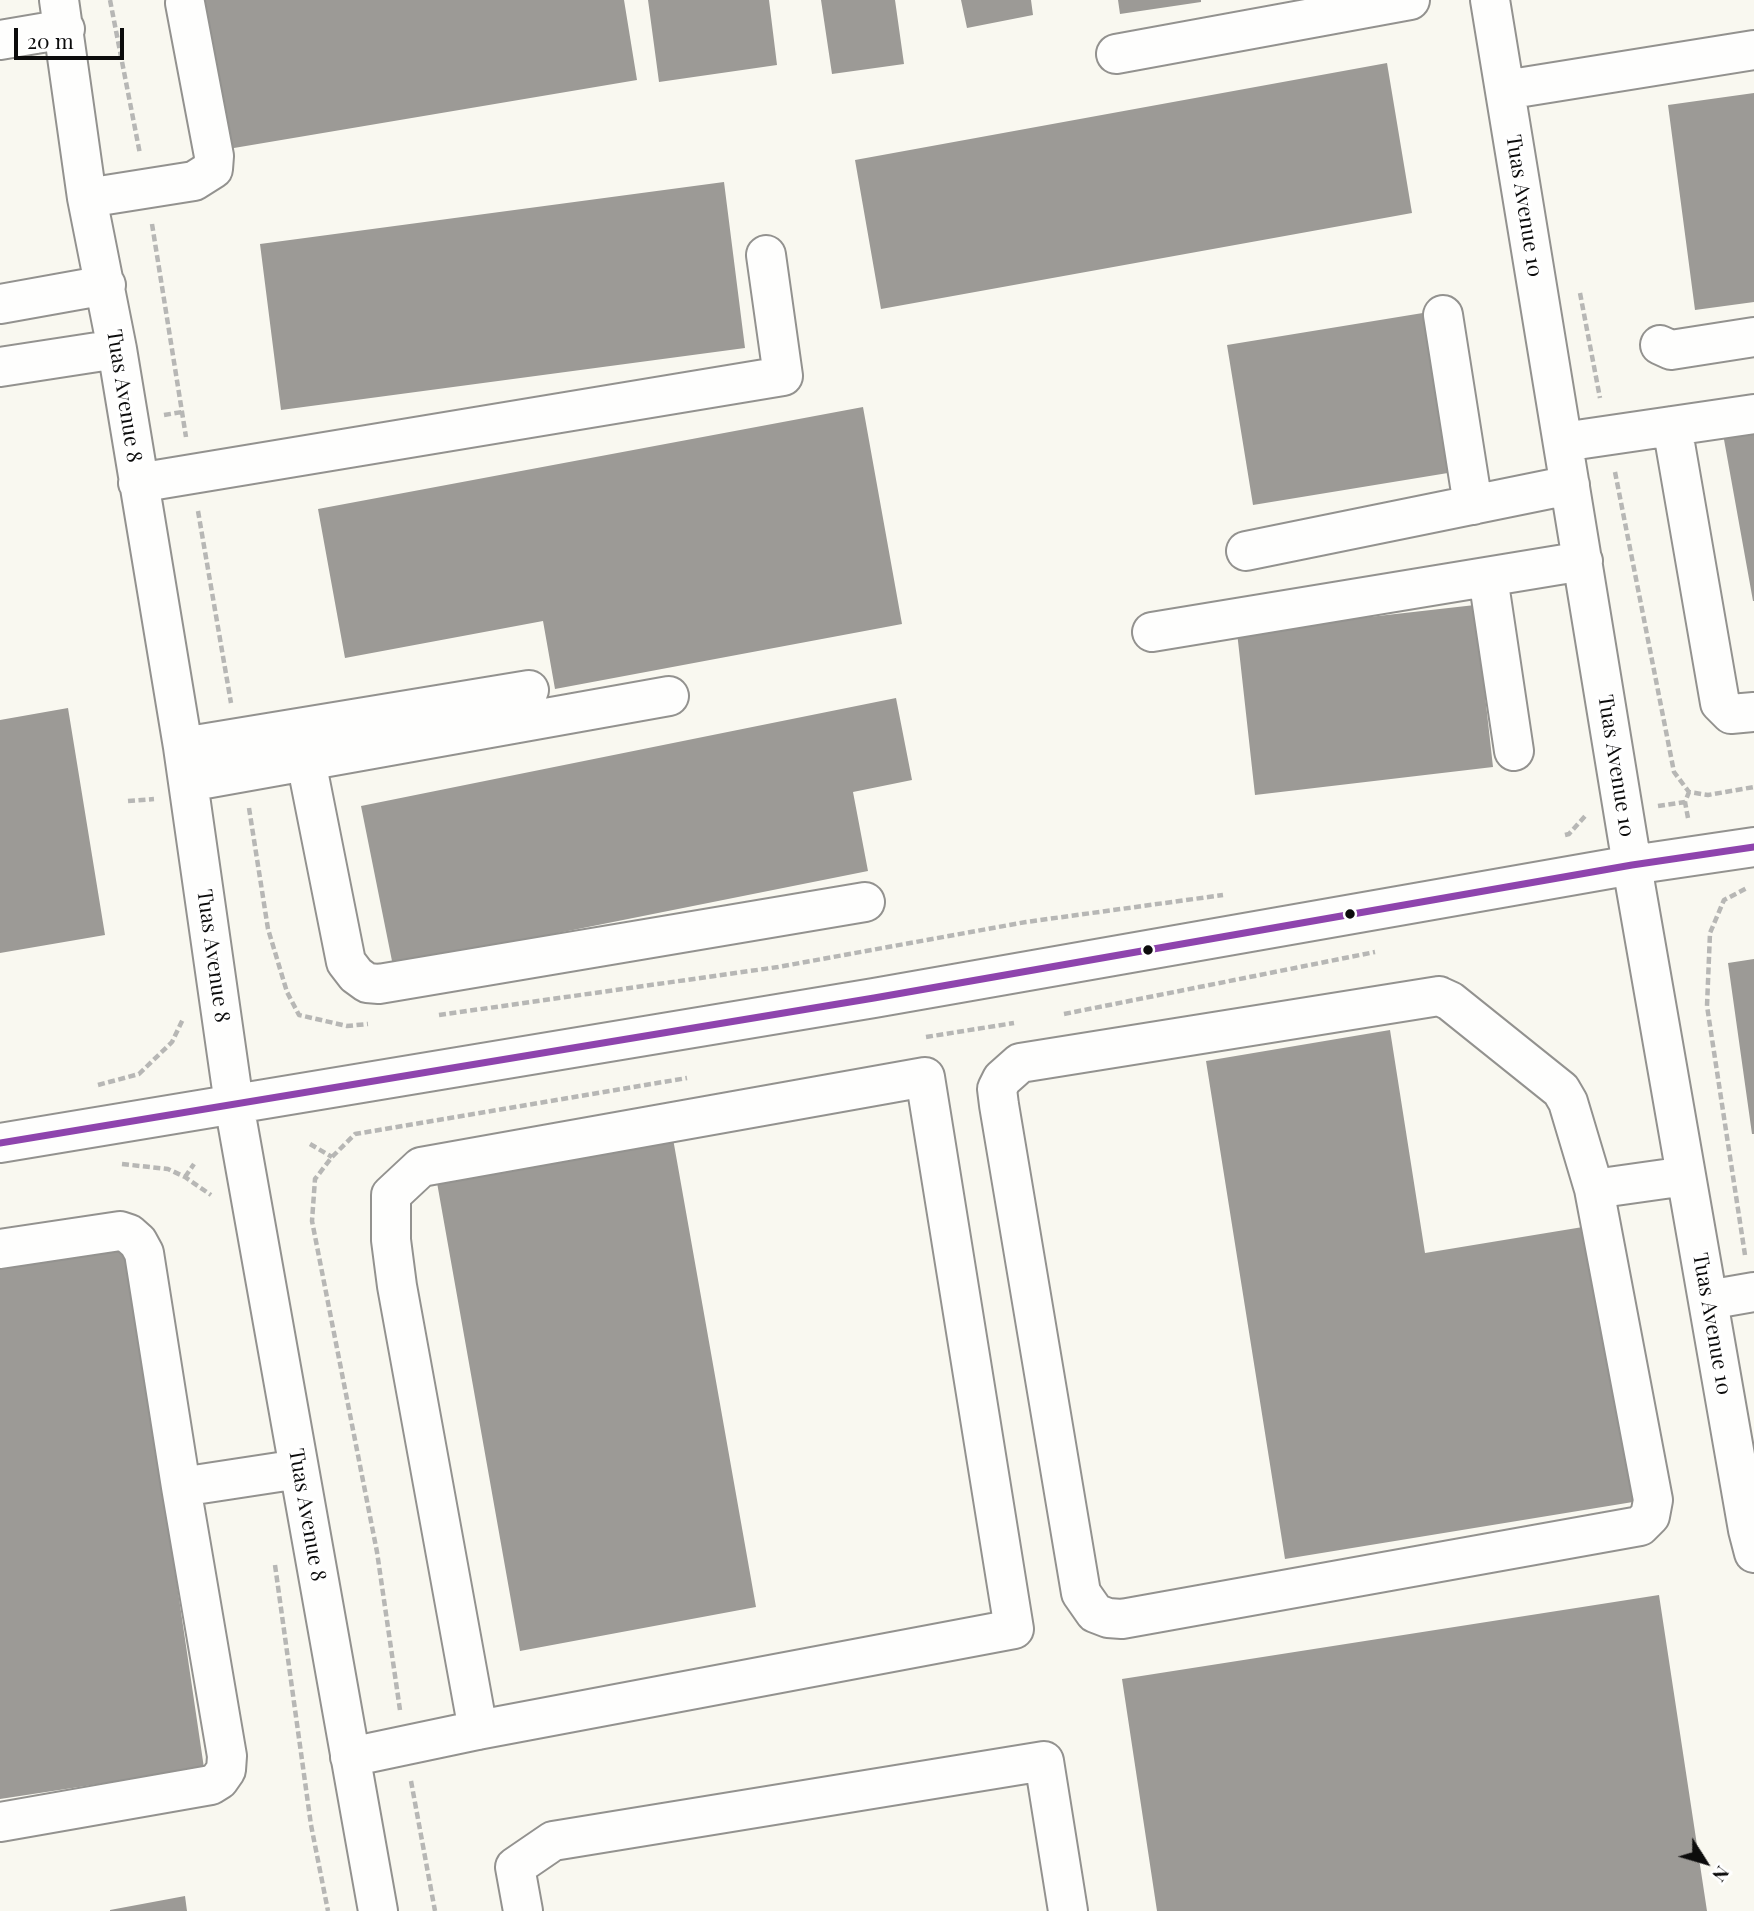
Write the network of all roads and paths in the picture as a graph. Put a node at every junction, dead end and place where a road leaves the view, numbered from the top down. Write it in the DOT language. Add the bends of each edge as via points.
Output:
graph roads {
  1 [pos="110,0"];
  2 [pos="1410,0"];
  3 [pos="1490,0"];
  4 [pos="185,3"];
  5 [pos="62,15"];
  6 [pos="0,40"];
  7 [pos="1754,50"];
  8 [pos="1116,54"];
  9 [pos="1505,90"];
  10 [pos="147,189"];
  11 [pos="87,198"];
  12 [pos="766,255"];
  13 [pos="106,285"];
  14 [pos="0,303"];
  15 [pos="1443,315"];
  16 [pos="1754,337"];
  17 [pos="1660,345"];
  18 [pos="117,349"];
  19 [pos="0,367"];
  20 [pos="1754,414"];
  21 [pos="1672,426"];
  22 [pos="1563,442"];
  23 [pos="192,474"];
  24 [pos="138,483"];
  25 [pos="1570,485"];
  26 [pos="1473,505"];
  27 [pos="1246,551"];
  28 [pos="1583,561"];
  29 [pos="1488,577"];
  30 [pos="1152,632"];
  31 [pos="529,690"];
  32 [pos="669,696"];
  33 [pos="1754,712"];
  34 [pos="1514,751"];
  35 [pos="240,756"];
  36 [pos="306,761"];
  37 [pos="185,765"];
  38 [pos="1689,792"];
  39 [pos="1685,802"];
  40 [pos="1590,810"];
  41 [pos="1558,838"];
  42 [pos="1754,847"];
  43 [pos="1632,865"];
  44 [pos="1753,884"];
  45 [pos="1232,894"];
  46 [pos="865,902"];
  47 [pos="1381,951"];
  48 [pos="433,1016"];
  49 [pos="1054,1016"];
  50 [pos="1026,1021"];
  51 [pos="372,1023"];
  52 [pos="917,1039"];
  53 [pos="172,1042"];
  54 [pos="698,1076"];
  55 [pos="87,1088"];
  56 [pos="234,1104"];
  57 [pos="0,1143"];
  58 [pos="310,1144"];
  59 [pos="332,1157"];
  60 [pos="194,1164"];
  61 [pos="1686,1176"];
  62 [pos="185,1177"];
  63 [pos="1594,1189"];
  64 [pos="0,1249"];
  65 [pos="1753,1292"];
  66 [pos="1708,1300"];
  67 [pos="299,1469"];
  68 [pos="181,1487"];
  69 [pos="1751,1541"];
  70 [pos="478,1730"];
  71 [pos="405,1745"];
  72 [pos="350,1757"];
  73 [pos="0,1822"];
  74 [pos="378,1911"];
  75 [pos="435,1911"];
  76 [pos="523,1911"];
  77 [pos="1068,1911"];
  1 -- 10 [label="path"];
  2 -- 8 [label="street"];
  3 -- 9 [label="street, Tuas Avenue 10"];
  4 -- 10 [label="street" via="213,169 194,181"];
  5 -- 6 [label="street"];
  5 -- 11 [label="street, Tuas Avenue 8"];
  7 -- 9 [label="street"];
  9 -- 22 [label="street, Tuas Avenue 10"];
  10 -- 11 [label="street"];
  10 -- 23 [label="path"];
  11 -- 13 [label="street, Tuas Avenue 8"];
  12 -- 23 [label="street" via="783,376"];
  13 -- 14 [label="street"];
  13 -- 18 [label="street, Tuas Avenue 8"];
  15 -- 26 [label="street"];
  16 -- 17 [label="street" via="1671,350"];
  18 -- 19 [label="street"];
  18 -- 24 [label="street, Tuas Avenue 8"];
  20 -- 21 [label="street"];
  21 -- 22 [label="street"];
  21 -- 33 [label="street" via="1720,703 1731,714"];
  22 -- 25 [label="street, Tuas Avenue 10"];
  23 -- 24 [label="street"];
  23 -- 35 [label="path"];
  24 -- 37 [label="street, Tuas Avenue 8"];
  25 -- 26 [label="street"];
  25 -- 28 [label="street, Tuas Avenue 10"];
  26 -- 27 [label="street"];
  28 -- 29 [label="street"];
  28 -- 43 [label="street, Tuas Avenue 10"];
  29 -- 30 [label="street"];
  29 -- 34 [label="street"];
  31 -- 35 [label="street"];
  32 -- 36 [label="street"];
  35 -- 36 [label="street"];
  35 -- 37 [label="street"];
  35 -- 51 [label="path" via="268,929 287,992 299,1015 348,1026"];
  36 -- 46 [label="street" via="346,962 367,983"];
  37 -- 56 [label="street, Tuas Avenue 8"];
  38 -- 39 [label="path"];
  40 -- 41 [label="path" via="1569,834"];
  42 -- 43 [label="street"];
  43 -- 56 [label="street"];
  43 -- 61 [label="street, Tuas Avenue 10"];
  44 -- 65 [label="path" via="1724,900 1710,933 1707,1006"];
  45 -- 48 [label="path" via="1026,922 778,967"];
  47 -- 49 [label="path"];
  50 -- 52 [label="path"];
  53 -- 55 [label="path" via="139,1074"];
  54 -- 59 [label="path" via="355,1133"];
  56 -- 57 [label="street"];
  56 -- 67 [label="street, Tuas Avenue 8"];
  58 -- 59 [label="path"];
  59 -- 71 [label="path" via="315,1179 312,1220 377,1552"];
  60 -- 62 [label="path"];
  61 -- 63 [label="street"];
  61 -- 66 [label="street, Tuas Avenue 10"];
  63 -- 63 [label="street" via="1653,1500 1650,1516 1640,1526 1122,1619 1095,1613 1081,1593 999,1105 997,1089 1011,1070 1020,1063 1439,996 1561,1090"];
  64 -- 68 [label="street" via="120,1231 138,1242 144,1253"];
  65 -- 66 [label="street"];
  66 -- 69 [label="street, Tuas Avenue 10"];
  67 -- 68 [label="street"];
  67 -- 72 [label="street, Tuas Avenue 8"];
  68 -- 73 [label="street" via="226,1770 211,1785"];
  70 -- 70 [label="street" via="1014,1629 925,1077 421,1167 391,1195 397,1286"];
  70 -- 71 [label="street"];
  71 -- 72 [label="street"];
  71 -- 75 [label="path"];
  72 -- 74 [label="street, Tuas Avenue 8"];
  76 -- 77 [label="street" via="515,1867 553,1841 1044,1761"];
}
